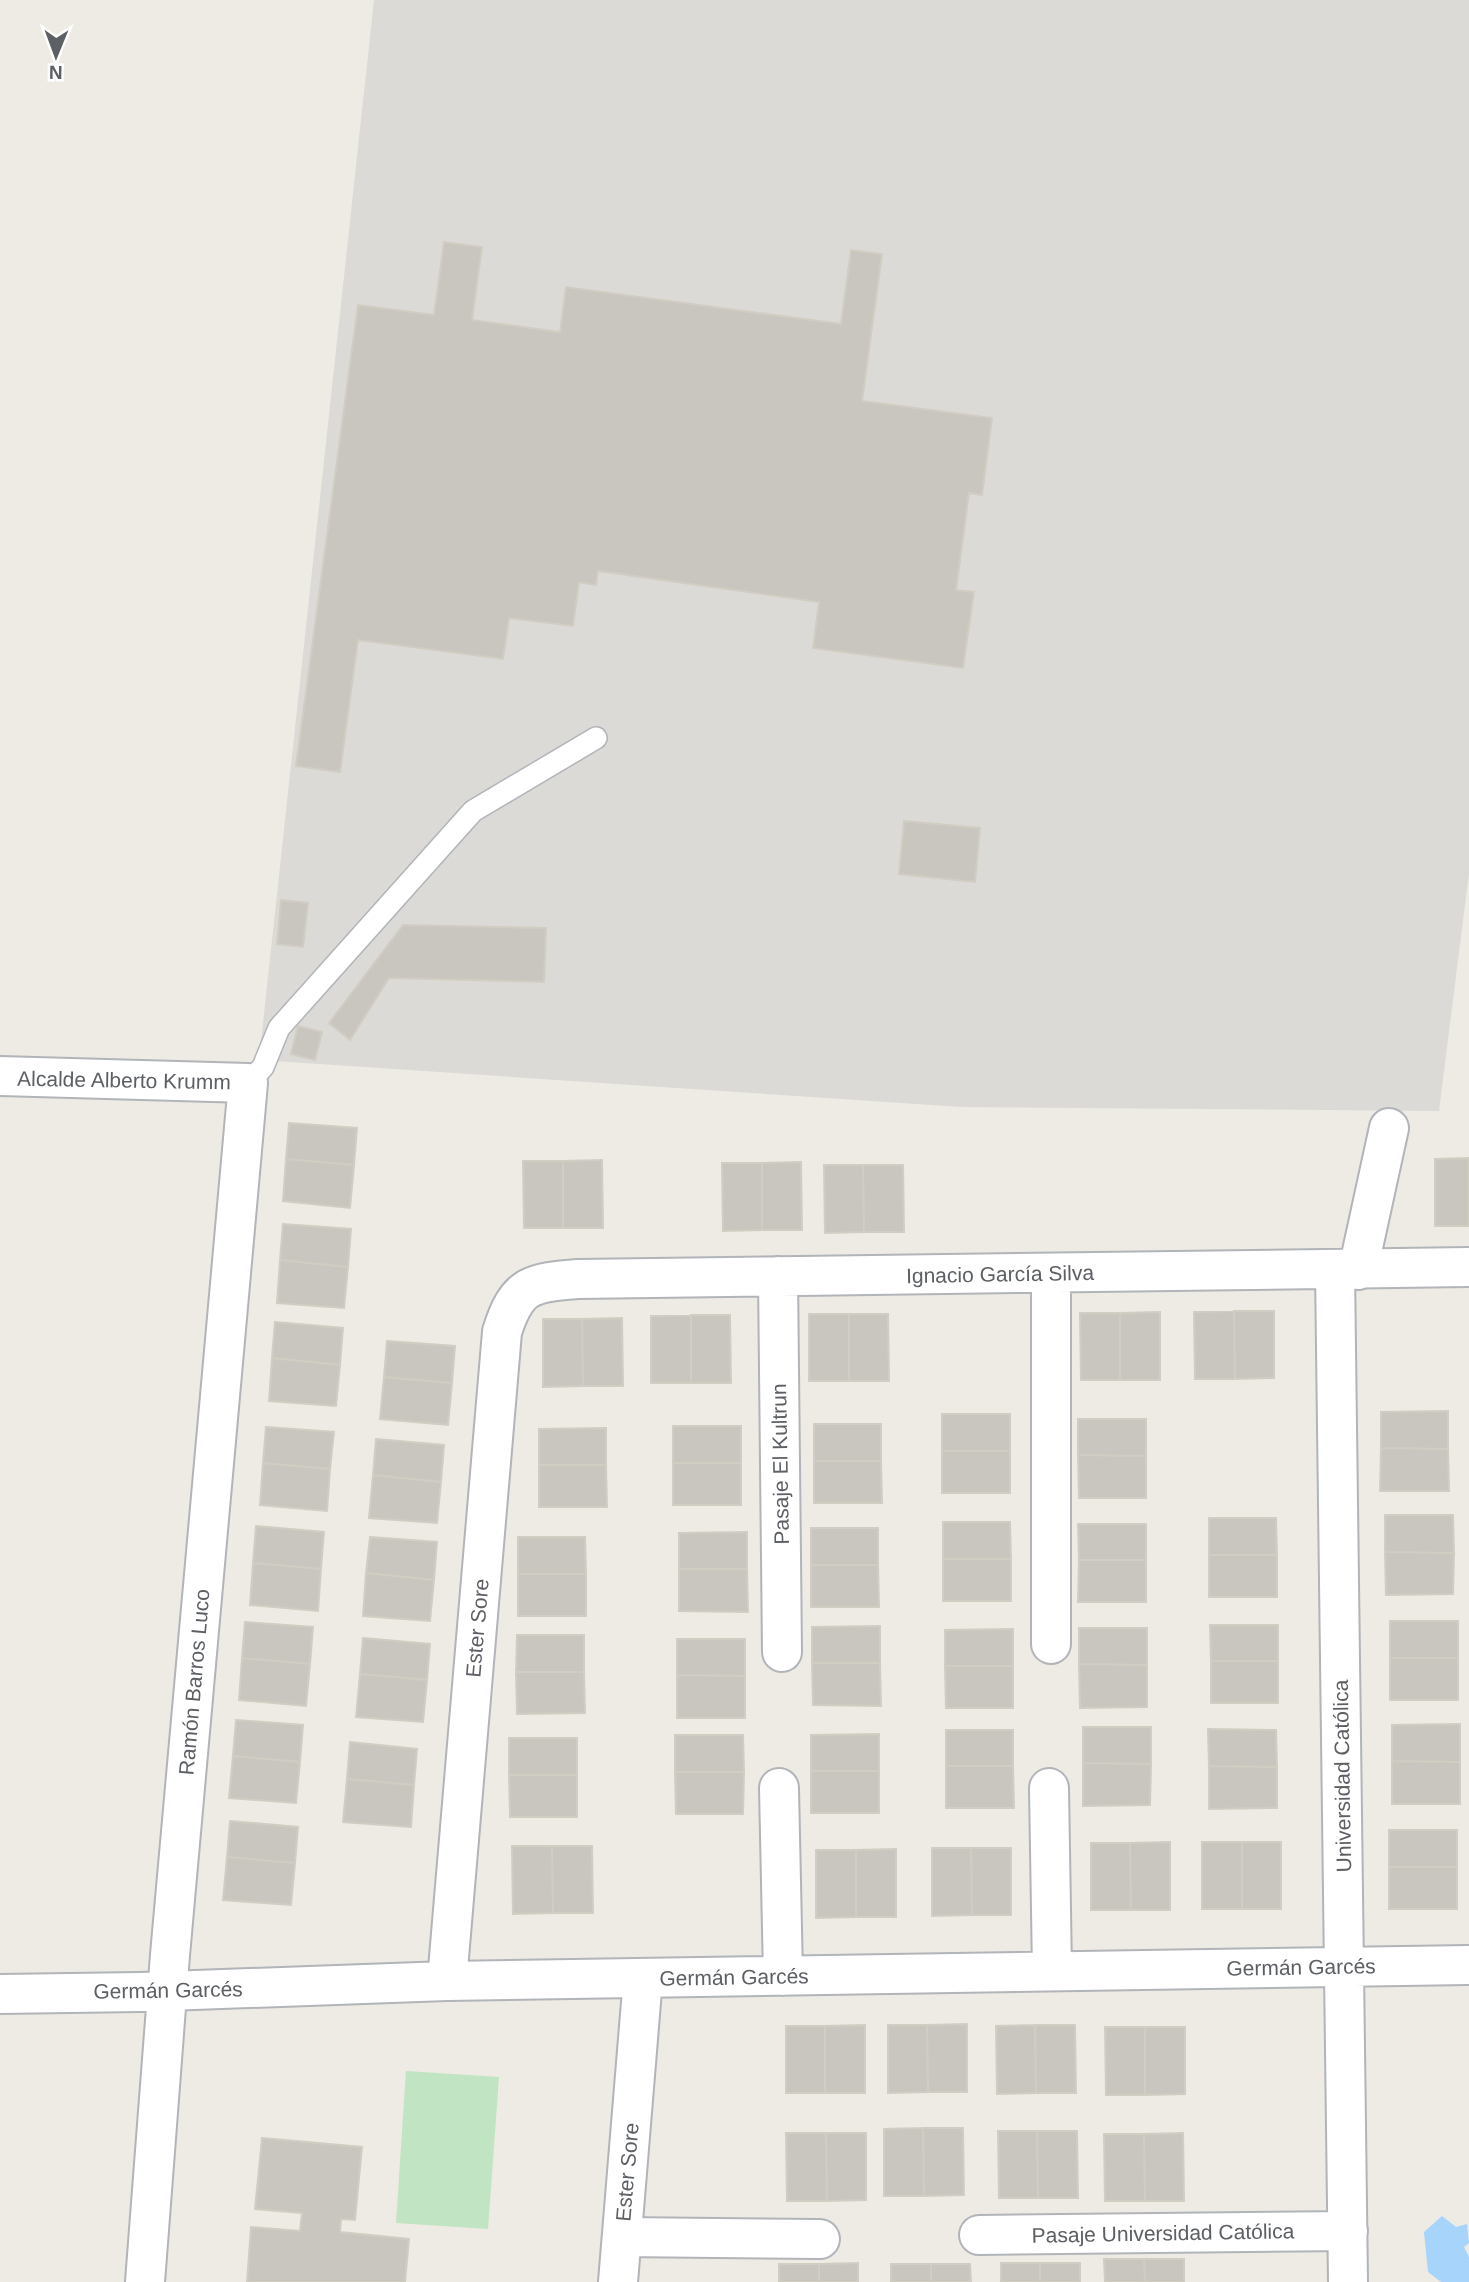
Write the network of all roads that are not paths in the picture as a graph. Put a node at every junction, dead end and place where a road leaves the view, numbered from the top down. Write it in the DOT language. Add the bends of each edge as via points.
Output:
graph roads {
  1 [pos="596,738"];
  2 [pos="0,1076"];
  3 [pos="248,1083"];
  4 [pos="1389,1128"];
  5 [pos="1469,1267"];
  6 [pos="1346,1270"];
  7 [pos="1051,1273"];
  8 [pos="778,1276"];
  9 [pos="532,1286"];
  10 [pos="1051,1644"];
  11 [pos="782,1652"];
  12 [pos="779,1788"];
  13 [pos="1049,1788"];
  14 [pos="1469,1965"];
  15 [pos="1344,1967"];
  16 [pos="1052,1971"];
  17 [pos="783,1976"];
  18 [pos="643,1978"];
  19 [pos="447,1981"];
  20 [pos="167,1992"];
  21 [pos="0,1994"];
  22 [pos="1348,2231"];
  23 [pos="979,2235"];
  24 [pos="622,2237"];
  25 [pos="821,2239"];
  26 [pos="145,2282"];
  27 [pos="618,2282"];
  28 [pos="1348,2282"];
  1 -- 3 [label="lane" via="473,811 279,1028 263,1067"];
  2 -- 3 [label="street, Alcalde Alberto Krumm"];
  3 -- 20 [label="street, Ramón Barros Luco"];
  4 -- 6 [label="street, Universidad Católica"];
  5 -- 6 [label="street, Ignacio García Silva"];
  6 -- 7 [label="street, Ignacio García Silva"];
  6 -- 15 [label="street, Universidad Católica"];
  7 -- 8 [label="street, Ignacio García Silva"];
  7 -- 10 [label="street"];
  8 -- 9 [label="street, Ignacio García Silva" via="578,1279"];
  8 -- 11 [label="street, Pasaje El Kultrun"];
  9 -- 19 [label="street, Ester Sore" via="512,1304 502,1332"];
  12 -- 17 [label="street"];
  13 -- 16 [label="street"];
  14 -- 15 [label="street, Germán Garcés"];
  15 -- 16 [label="street, Germán Garcés"];
  15 -- 22 [label="street, Universidad Católica"];
  16 -- 17 [label="street, Germán Garcés"];
  17 -- 18 [label="street, Germán Garcés"];
  18 -- 19 [label="street, Germán Garcés"];
  18 -- 24 [label="street, Ester Sore"];
  19 -- 20 [label="street, Germán Garcés"];
  20 -- 21 [label="street, Germán Garcés"];
  20 -- 26 [label="street, Ramón Barros Luco"];
  22 -- 23 [label="street, Pasaje Universidad Católica"];
  22 -- 28 [label="street, Universidad Católica"];
  24 -- 25 [label="street"];
  24 -- 27 [label="street, Ester Sore"];
}
